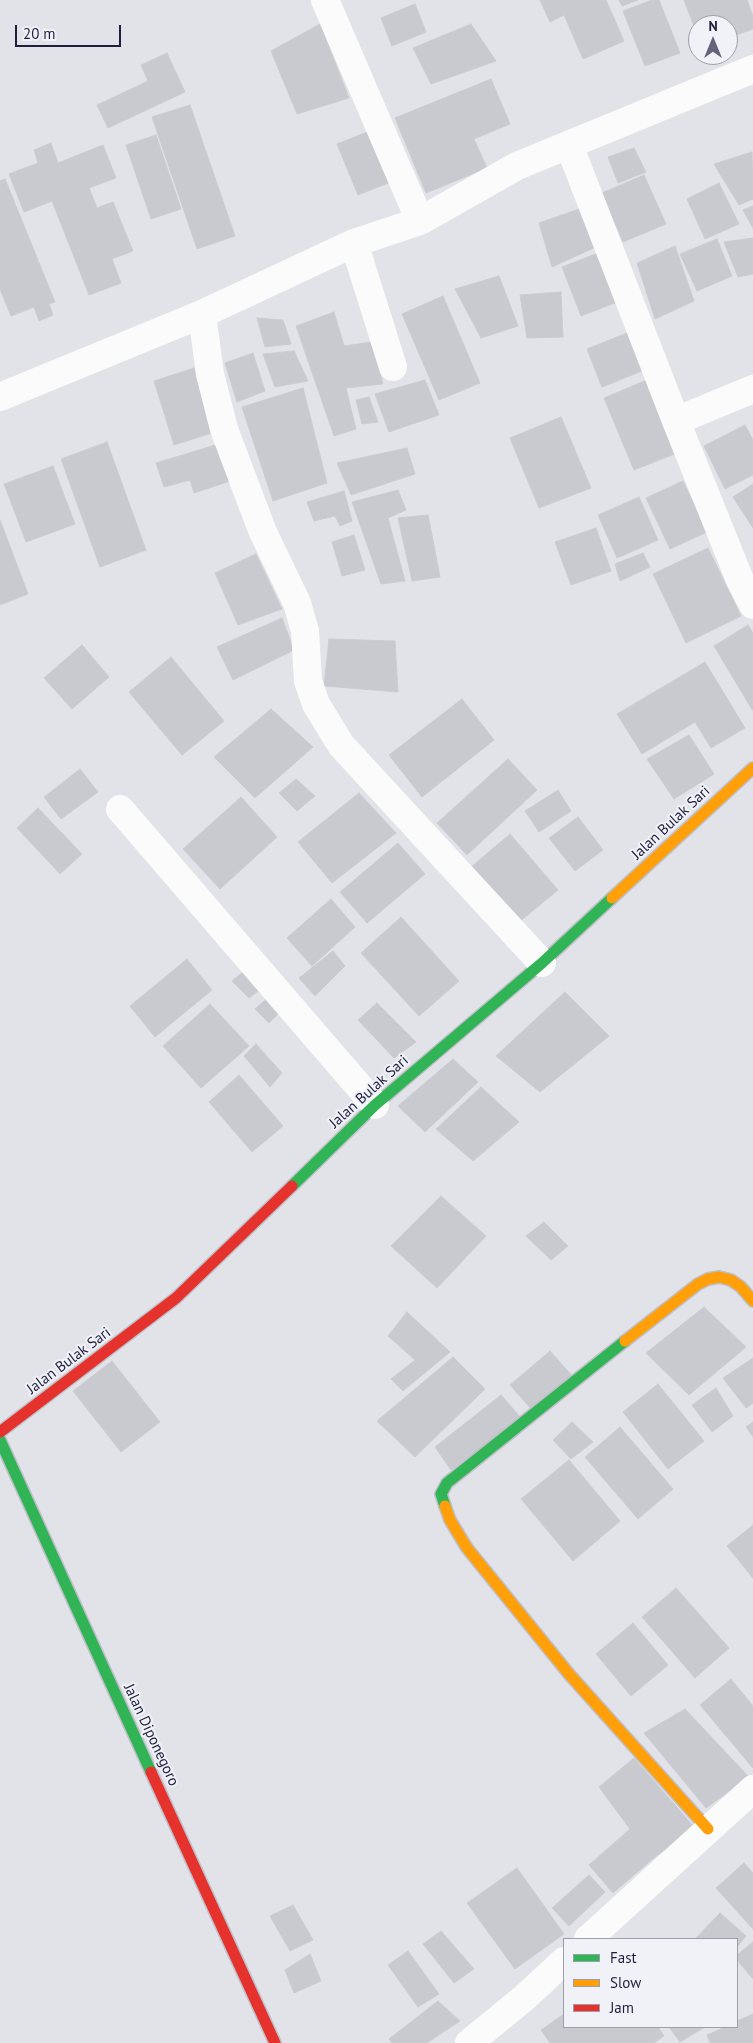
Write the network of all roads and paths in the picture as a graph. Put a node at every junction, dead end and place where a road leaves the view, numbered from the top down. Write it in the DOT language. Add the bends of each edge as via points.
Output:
graph roads {
  1 [pos="325,0"];
  2 [pos="753,69"];
  3 [pos="569,145"];
  4 [pos="420,221"];
  5 [pos="354,243"];
  6 [pos="202,314"];
  7 [pos="393,367"];
  8 [pos="753,389"];
  9 [pos="0,397"];
  10 [pos="676,421"];
  11 [pos="753,604"];
  12 [pos="753,768"];
  13 [pos="120,809"];
  14 [pos="542,963"];
  15 [pos="375,1105"];
  16 [pos="753,1301"];
  17 [pos="0,1432"];
  18 [pos="0,1440"];
  19 [pos="753,1789"];
  20 [pos="708,1828"];
  21 [pos="589,1938"];
  22 [pos="563,1962"];
  23 [pos="275,2043"];
  24 [pos="469,2043"];
  1 -- 4 [label="street"];
  2 -- 3 [label="street"];
  3 -- 4 [label="street" via="517,166"];
  3 -- 10 [label="street"];
  4 -- 5 [label="street"];
  5 -- 6 [label="street"];
  5 -- 7 [label="street"];
  6 -- 9 [label="street"];
  6 -- 14 [label="street" via="210,374 224,429 262,530 297,603 305,630 308,681 316,704 341,745"];
  8 -- 10 [label="street"];
  10 -- 11 [label="street" via="740,580"];
  12 -- 14 [label="street, Jalan Bulak Sari"];
  13 -- 15 [label="street"];
  14 -- 15 [label="street, Jalan Bulak Sari"];
  15 -- 17 [label="street, Jalan Bulak Sari" via="176,1298"];
  16 -- 20 [label="street" via="731,1280 719,1277 698,1284 490,1448 448,1483 441,1494 450,1520 467,1548 569,1674"];
  18 -- 23 [label="street, Jalan Diponegoro"];
  19 -- 20 [label="street"];
  20 -- 21 [label="street"];
  22 -- 24 [label="street"];
}
